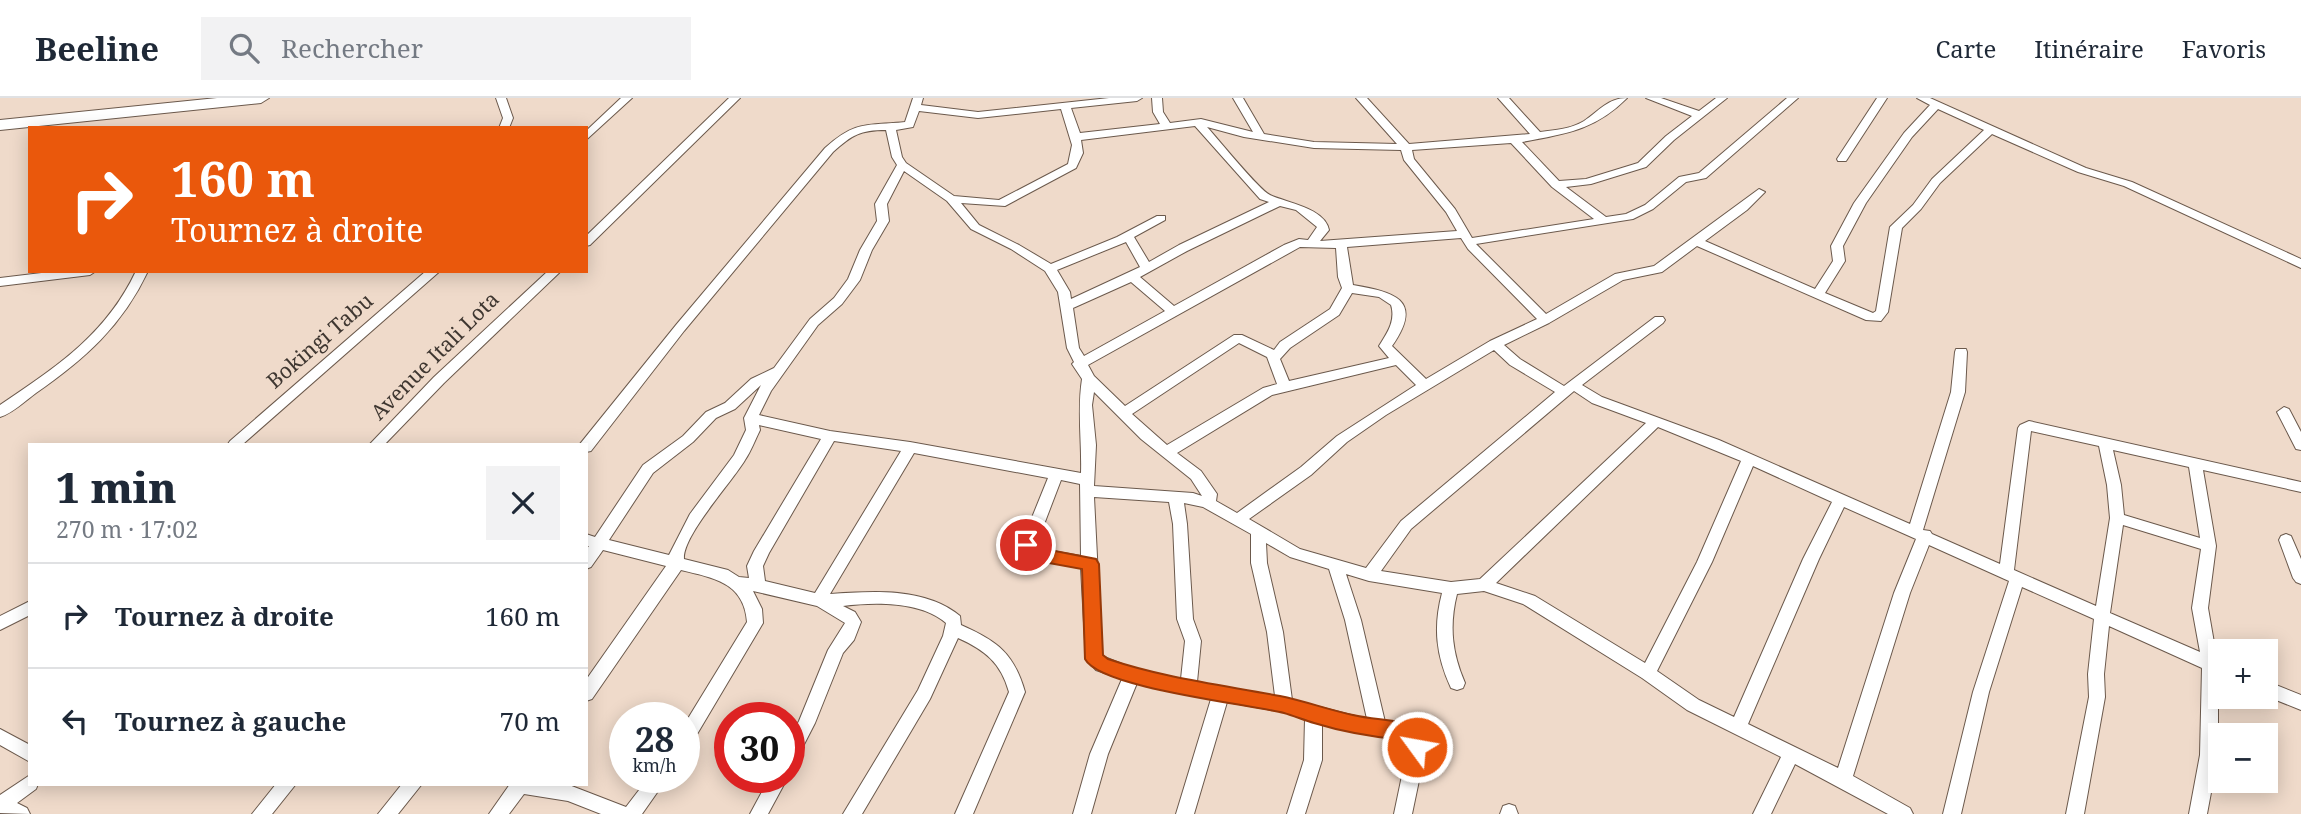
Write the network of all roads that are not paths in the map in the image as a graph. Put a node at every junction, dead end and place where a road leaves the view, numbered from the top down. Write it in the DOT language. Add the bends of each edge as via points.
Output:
graph roads {
  1 [pos="261,98"];
  2 [pos="500,98"];
  3 [pos="627,98"];
  4 [pos="735,98"];
  5 [pos="1137,98"];
  6 [pos="1157,98"];
  7 [pos="1238,98"];
  8 [pos="1361,98"];
  9 [pos="1622,98"];
  10 [pos="1651,98"];
  11 [pos="1722,98"];
  12 [pos="1793,98"];
  13 [pos="1882,98"];
  14 [pos="1922,98"];
  15 [pos="1510,100"];
  16 [pos="917,103"];
  17 [pos="1065,105"];
  18 [pos="1937,105"];
  19 [pos="1700,115"];
  20 [pos="1197,122"];
  21 [pos="0,125"];
  22 [pos="1166,125"];
  23 [pos="504,126"];
  24 [pos="891,130"];
  25 [pos="1991,130"];
  26 [pos="588,135"];
  27 [pos="1260,135"];
  28 [pos="1076,137"];
  29 [pos="1539,137"];
  30 [pos="1514,139"];
  31 [pos="1406,147"];
  32 [pos="1842,159"];
  33 [pos="902,165"];
  34 [pos="1556,185"];
  35 [pos="1759,192"];
  36 [pos="951,199"];
  37 [pos="1279,202"];
  38 [pos="1161,218"];
  39 [pos="1602,220"];
  40 [pos="1122,237"];
  41 [pos="1466,238"];
  42 [pos="588,241"];
  43 [pos="1695,241"];
  44 [pos="1311,244"];
  45 [pos="1341,244"];
  46 [pos="2301,264"];
  47 [pos="1050,268"];
  48 [pos="1147,268"];
  49 [pos="74,273"];
  50 [pos="141,273"];
  51 [pos="432,273"];
  52 [pos="553,273"];
  53 [pos="1132,278"];
  54 [pos="0,282"];
  55 [pos="1348,288"];
  56 [pos="1818,294"];
  57 [pos="1068,304"];
  58 [pos="1173,311"];
  59 [pos="1545,320"];
  60 [pos="1659,320"];
  61 [pos="1495,344"];
  62 [pos="1961,352"];
  63 [pos="1273,359"];
  64 [pos="1397,360"];
  65 [pos="1079,364"];
  66 [pos="778,370"];
  67 [pos="1089,379"];
  68 [pos="1284,386"];
  69 [pos="1425,386"];
  70 [pos="1569,388"];
  71 [pos="0,412"];
  72 [pos="2284,412"];
  73 [pos="1123,414"];
  74 [pos="751,418"];
  75 [pos="1654,423"];
  76 [pos="830,436"];
  77 [pos="236,443"];
  78 [pos="378,443"];
  79 [pos="588,444"];
  80 [pos="2105,444"];
  81 [pos="2301,445"];
  82 [pos="910,447"];
  83 [pos="1167,452"];
  84 [pos="1748,460"];
  85 [pos="2195,463"];
  86 [pos="1056,475"];
  87 [pos="1087,485"];
  88 [pos="2301,487"];
  89 [pos="1175,498"];
  90 [pos="1841,499"];
  91 [pos="1208,503"];
  92 [pos="2117,518"];
  93 [pos="1236,521"];
  94 [pos="1258,533"];
  95 [pos="1920,533"];
  96 [pos="2286,540"];
  97 [pos="593,542"];
  98 [pos="2209,546"];
  99 [pos="677,563"];
  100 [pos="1090,564"];
  101 [pos="1336,567"];
  102 [pos="1369,575"];
  103 [pos="2011,576"];
  104 [pos="2301,578"];
  105 [pos="737,583"];
  106 [pos="758,584"];
  107 [pos="1484,585"];
  108 [pos="1451,588"];
  109 [pos="819,600"];
  110 [pos="28,608"];
  111 [pos="2102,617"];
  112 [pos="0,624"];
  113 [pos="953,629"];
  114 [pos="2208,639"];
  115 [pos="2208,663"];
  116 [pos="1648,673"];
  117 [pos="1132,675"];
  118 [pos="1457,682"];
  119 [pos="1188,686"];
  120 [pos="588,691"];
  121 [pos="2278,693"];
  122 [pos="1221,694"];
  123 [pos="2301,703"];
  124 [pos="1284,705"];
  125 [pos="2213,709"];
  126 [pos="700,714"];
  127 [pos="1314,715"];
  128 [pos="1740,726"];
  129 [pos="805,727"];
  130 [pos="1378,729"];
  131 [pos="0,736"];
  132 [pos="28,753"];
  133 [pos="1791,753"];
  134 [pos="1843,779"];
  135 [pos="28,784"];
  136 [pos="285,786"];
  137 [pos="411,786"];
  138 [pos="520,786"];
  139 [pos="527,786"];
  140 [pos="647,793"];
  141 [pos="770,793"];
  142 [pos="1,804"];
  143 [pos="21,814"];
  144 [pos="261,814"];
  145 [pos="387,814"];
  146 [pos="498,814"];
  147 [pos="622,814"];
  148 [pos="631,814"];
  149 [pos="759,814"];
  150 [pos="852,814"];
  151 [pos="964,814"];
  152 [pos="1082,814"];
  153 [pos="1185,814"];
  154 [pos="1296,814"];
  155 [pos="1403,814"];
  156 [pos="1762,814"];
  157 [pos="1904,814"];
  158 [pos="1952,814"];
  159 [pos="2075,814"];
  160 [pos="2198,814"];
  1 -- 21 [label="highway"];
  2 -- 23 [label="street" via="508,118"];
  3 -- 26 [label="street"];
  4 -- 42 [label="street"];
  5 -- 17 [label="street"];
  6 -- 22 [label="street"];
  7 -- 27 [label="street"];
  8 -- 31 [label="street"];
  9 -- 29 [label="street" via="1586,124"];
  10 -- 19 [label="street"];
  11 -- 19 [label="street"];
  12 -- 39 [label="street" via="1702,176 1683,179 1641,213"];
  13 -- 32 [label="street"];
  14 -- 18 [label="street"];
  15 -- 29 [label="street"];
  16 -- 17 [label="street" via="978,115"];
  16 -- 24 [label="street" via="909,125"];
  17 -- 28 [label="street"];
  18 -- 25 [label="street"];
  18 -- 56 [label="street" via="1908,135 1860,202 1838,246 1839,261"];
  19 -- 34 [label="street" via="1642,165 1587,182"];
  20 -- 22 [label="street"];
  20 -- 27 [label="street"];
  20 -- 37 [label="street" via="1264,197"];
  22 -- 28 [label="street"];
  24 -- 33 [label="street"];
  24 -- 79 [label="street" via="882,126 855,129 829,150"];
  25 -- 46 [label="street" via="2082,170 2128,184"];
  25 -- 56 [label="street" via="1936,181 1896,228 1882,312 1877,317"];
  27 -- 31 [label="street" via="1325,146"];
  28 -- 36 [label="street" via="1072,166 1008,202"];
  29 -- 30 [label="street"];
  30 -- 31 [label="street"];
  30 -- 34 [label="street"];
  31 -- 41 [label="street" via="1409,160 1451,211"];
  33 -- 36 [label="street"];
  33 -- 66 [label="street" via="881,204 883,221 854,280"];
  34 -- 39 [label="street"];
  35 -- 43 [label="street"];
  36 -- 47 [label="street" via="975,227"];
  37 -- 44 [label="street" via="1300,208 1323,226"];
  37 -- 48 [label="street"];
  38 -- 40 [label="street"];
  39 -- 41 [label="street"];
  40 -- 47 [label="street"];
  40 -- 48 [label="street" via="1136,244"];
  41 -- 45 [label="street"];
  41 -- 59 [label="street"];
  43 -- 56 [label="street"];
  43 -- 59 [label="street" via="1658,269 1619,277"];
  44 -- 45 [label="street"];
  44 -- 58 [label="street" via="1288,247"];
  45 -- 55 [label="street"];
  47 -- 57 [label="street"];
  48 -- 53 [label="street"];
  49 -- 54 [label="street"];
  50 -- 71 [label="street" via="107,329"];
  51 -- 77 [label="street, Bokingi Tabu"];
  52 -- 78 [label="street, Avenue Itali Lota"];
  53 -- 57 [label="street"];
  53 -- 58 [label="street"];
  55 -- 63 [label="street" via="1335,312 1285,345"];
  55 -- 64 [label="street" via="1394,301 1400,312 1397,332 1385,346"];
  57 -- 65 [label="street"];
  58 -- 65 [label="street"];
  59 -- 61 [label="street"];
  60 -- 70 [label="street"];
  61 -- 69 [label="street"];
  61 -- 70 [label="street" via="1515,362"];
  62 -- 95 [label="street" via="1958,391"];
  63 -- 68 [label="street"];
  63 -- 73 [label="street" via="1265,349 1238,338"];
  64 -- 68 [label="street"];
  64 -- 69 [label="street"];
  65 -- 67 [label="street"];
  66 -- 74 [label="street"];
  66 -- 97 [label="street" via="711,415 648,470"];
  67 -- 73 [label="street"];
  67 -- 87 [label="street" via="1085,405"];
  68 -- 83 [label="street" via="1256,397"];
  69 -- 93 [label="street" via="1364,423"];
  70 -- 75 [label="street"];
  70 -- 102 [label="street" via="1406,525"];
  72 -- 81 [label="street"];
  73 -- 83 [label="street"];
  74 -- 76 [label="street"];
  74 -- 99 [label="street" via="753,430 740,457 695,518 676,552"];
  75 -- 84 [label="street"];
  75 -- 107 [label="street"];
  76 -- 82 [label="street"];
  76 -- 106 [label="street" via="762,551 755,566"];
  80 -- 85 [label="street"];
  80 -- 92 [label="street"];
  80 -- 103 [label="street" via="2035,426 2025,428"];
  82 -- 86 [label="street"];
  82 -- 109 [label="street"];
  83 -- 91 [label="street" via="1202,482 1210,494"];
  84 -- 90 [label="street"];
  84 -- 116 [label="street" via="1719,535"];
  85 -- 88 [label="street"];
  85 -- 98 [label="street"];
  86 -- 87 [label="street"];
  86 -- 100 [label="street" via="1026,552"];
  87 -- 89 [label="street"];
  87 -- 100 [label="street"];
  89 -- 91 [label="street"];
  89 -- 119 [label="street" via="1185,619 1193,641"];
  90 -- 95 [label="street"];
  90 -- 128 [label="street"];
  91 -- 93 [label="street"];
  92 -- 98 [label="street"];
  92 -- 111 [label="street"];
  93 -- 94 [label="street"];
  94 -- 101 [label="street"];
  94 -- 124 [label="street"];
  95 -- 103 [label="street"];
  95 -- 134 [label="street"];
  96 -- 104 [label="street"];
  97 -- 99 [label="street"];
  98 -- 114 [label="street" via="2200,608"];
  99 -- 105 [label="street" via="728,576"];
  99 -- 120 [label="street"];
  100 -- 117 [label="street" via="1094,659"];
  101 -- 102 [label="street"];
  101 -- 130 [label="street"];
  102 -- 108 [label="street"];
  103 -- 111 [label="street"];
  103 -- 158 [label="street"];
  105 -- 106 [label="street"];
  105 -- 126 [label="street" via="749,597 755,623"];
  106 -- 109 [label="street"];
  107 -- 108 [label="street"];
  107 -- 116 [label="street" via="1529,600"];
  108 -- 118 [label="street" via="1444,613 1445,657"];
  109 -- 113 [label="street" via="902,600 936,608 954,621"];
  109 -- 129 [label="street" via="853,622 836,650"];
  110 -- 112 [label="street"];
  111 -- 115 [label="street"];
  111 -- 159 [label="street" via="2097,697"];
  113 -- 150 [label="street" via="924,694"];
  113 -- 151 [label="street" via="997,651 1011,671 1017,692"];
  116 -- 128 [label="street" via="1693,705"];
  117 -- 119 [label="street"];
  117 -- 152 [label="street" via="1099,754"];
  119 -- 122 [label="street"];
  121 -- 123 [label="street"];
  122 -- 124 [label="street"];
  122 -- 153 [label="street"];
  124 -- 127 [label="street"];
  125 -- 160 [label="street"];
  127 -- 130 [label="street"];
  127 -- 154 [label="street" via="1313,760"];
  128 -- 133 [label="street"];
  130 -- 155 [label="street" via="1409,732 1415,738"];
  131 -- 132 [label="street"];
  133 -- 134 [label="street"];
  133 -- 156 [label="street"];
  134 -- 157 [label="street"];
  135 -- 142 [label="street"];
  136 -- 144 [label="street"];
  137 -- 145 [label="street"];
  138 -- 146 [label="street"];
  139 -- 147 [label="street" via="569,793"];
  140 -- 148 [label="street"];
  141 -- 149 [label="street"];
  142 -- 143 [label="street"];
}
